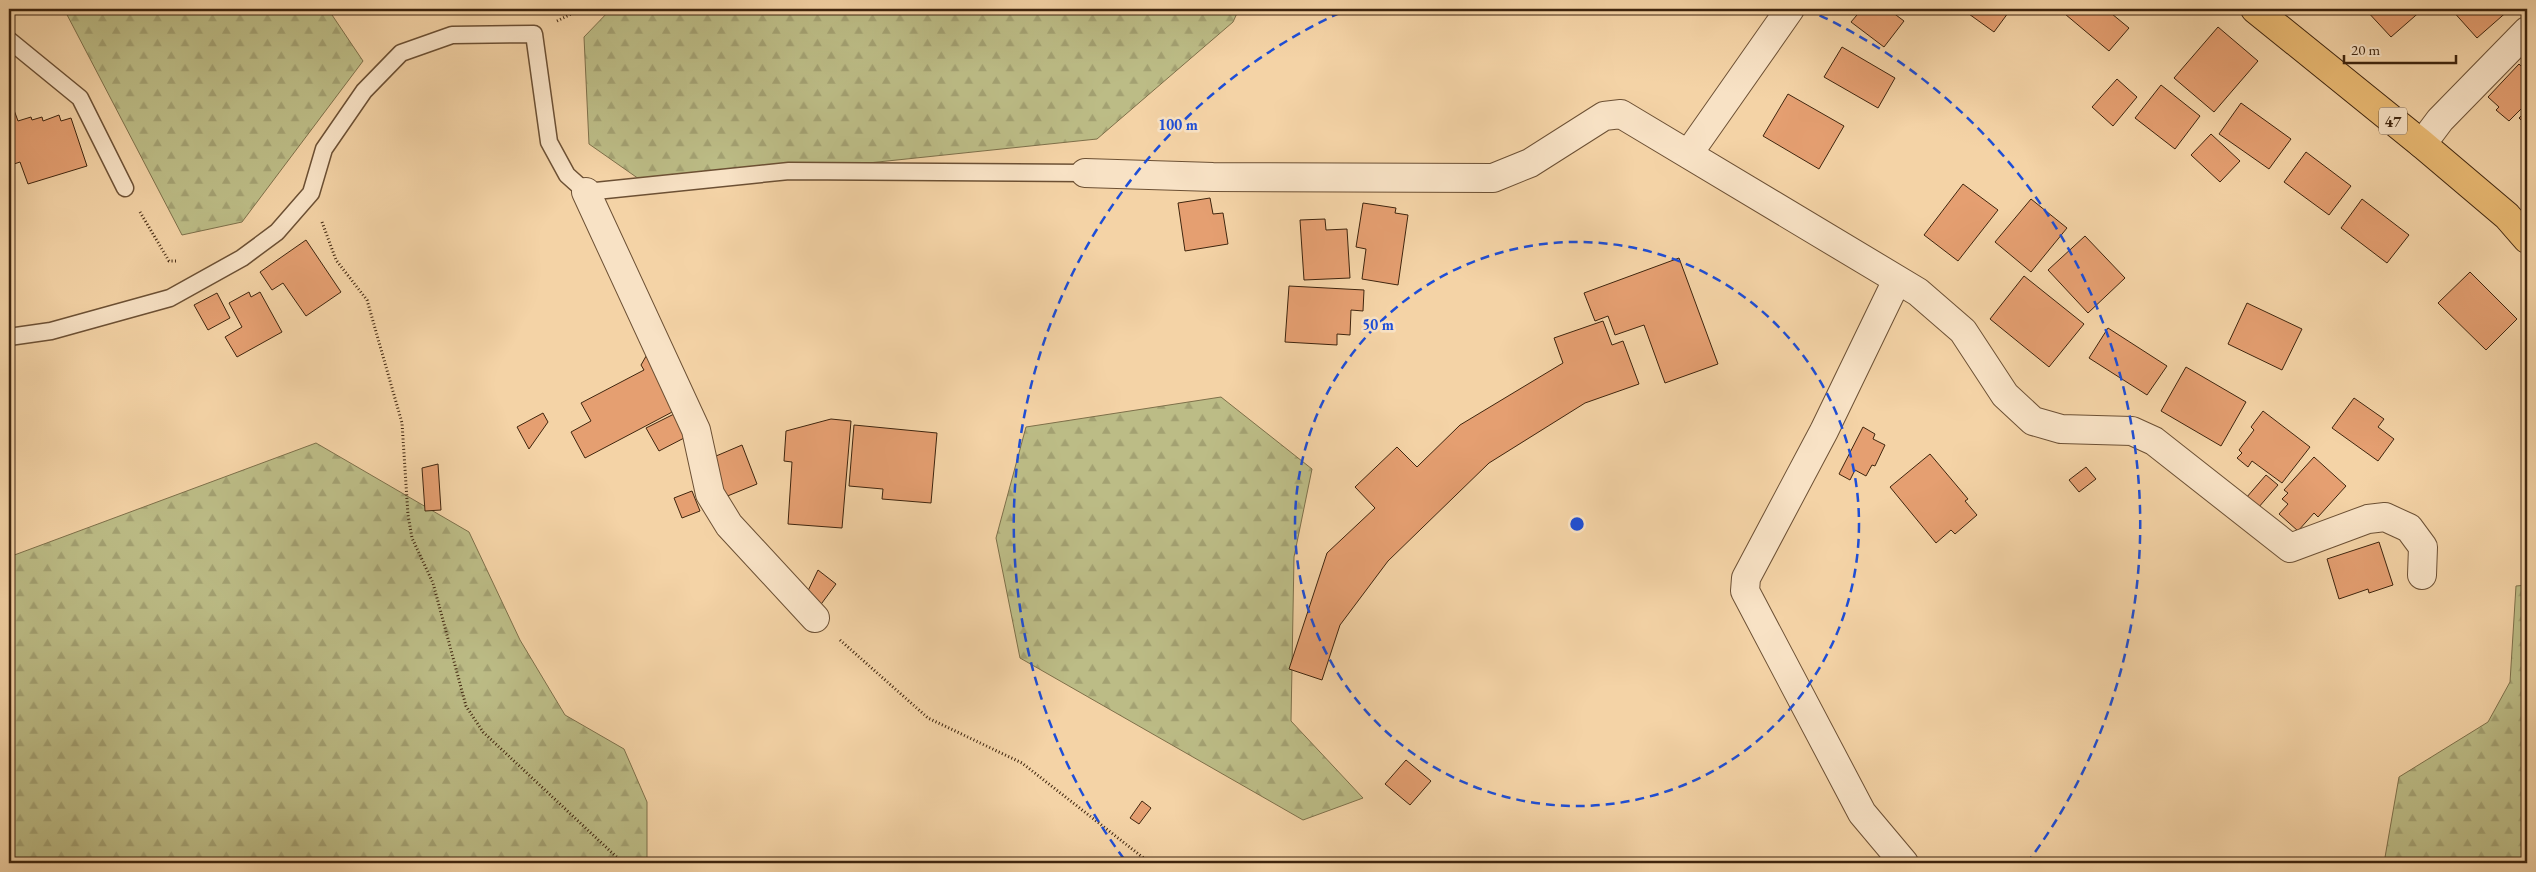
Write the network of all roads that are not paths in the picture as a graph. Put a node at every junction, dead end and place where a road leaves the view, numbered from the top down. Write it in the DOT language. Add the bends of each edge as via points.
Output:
graph roads {
  1 [pos="1790,9"];
  2 [pos="2255,9"];
  3 [pos="2527,31"];
  4 [pos="9,40"];
  5 [pos="2422,144"];
  6 [pos="1689,153"];
  7 [pos="1085,173"];
  8 [pos="125,188"];
  9 [pos="586,192"];
  10 [pos="2527,239"];
  11 [pos="1897,280"];
  12 [pos="9,337"];
  13 [pos="2422,575"];
  14 [pos="815,618"];
  15 [pos="1904,863"];
  1 -- 6 [label="street"];
  2 -- 5 [label="main road, 47"];
  3 -- 5 [label="street" via="2440,120"];
  4 -- 8 [label="lane" via="80,98"];
  5 -- 10 [label="main road, 47" via="2507,216"];
  6 -- 7 [label="street" via="1622,114 1604,116 1530,163 1493,178"];
  6 -- 11 [label="street"];
  7 -- 9 [label="lane" via="789,172"];
  9 -- 12 [label="lane" via="567,176 549,142 534,34 452,35 401,53 364,91 324,149 311,193 277,232 230,267 170,298 51,330"];
  9 -- 14 [label="street" via="696,430 710,494 729,525"];
  11 -- 13 [label="street" via="1918,292 1962,331 2005,395 2033,421 2061,428 2132,432 2154,441 2290,548 2368,519 2385,517 2409,528 2423,547"];
  11 -- 15 [label="street" via="1824,431 1746,578 1746,590 1862,812"];
}
